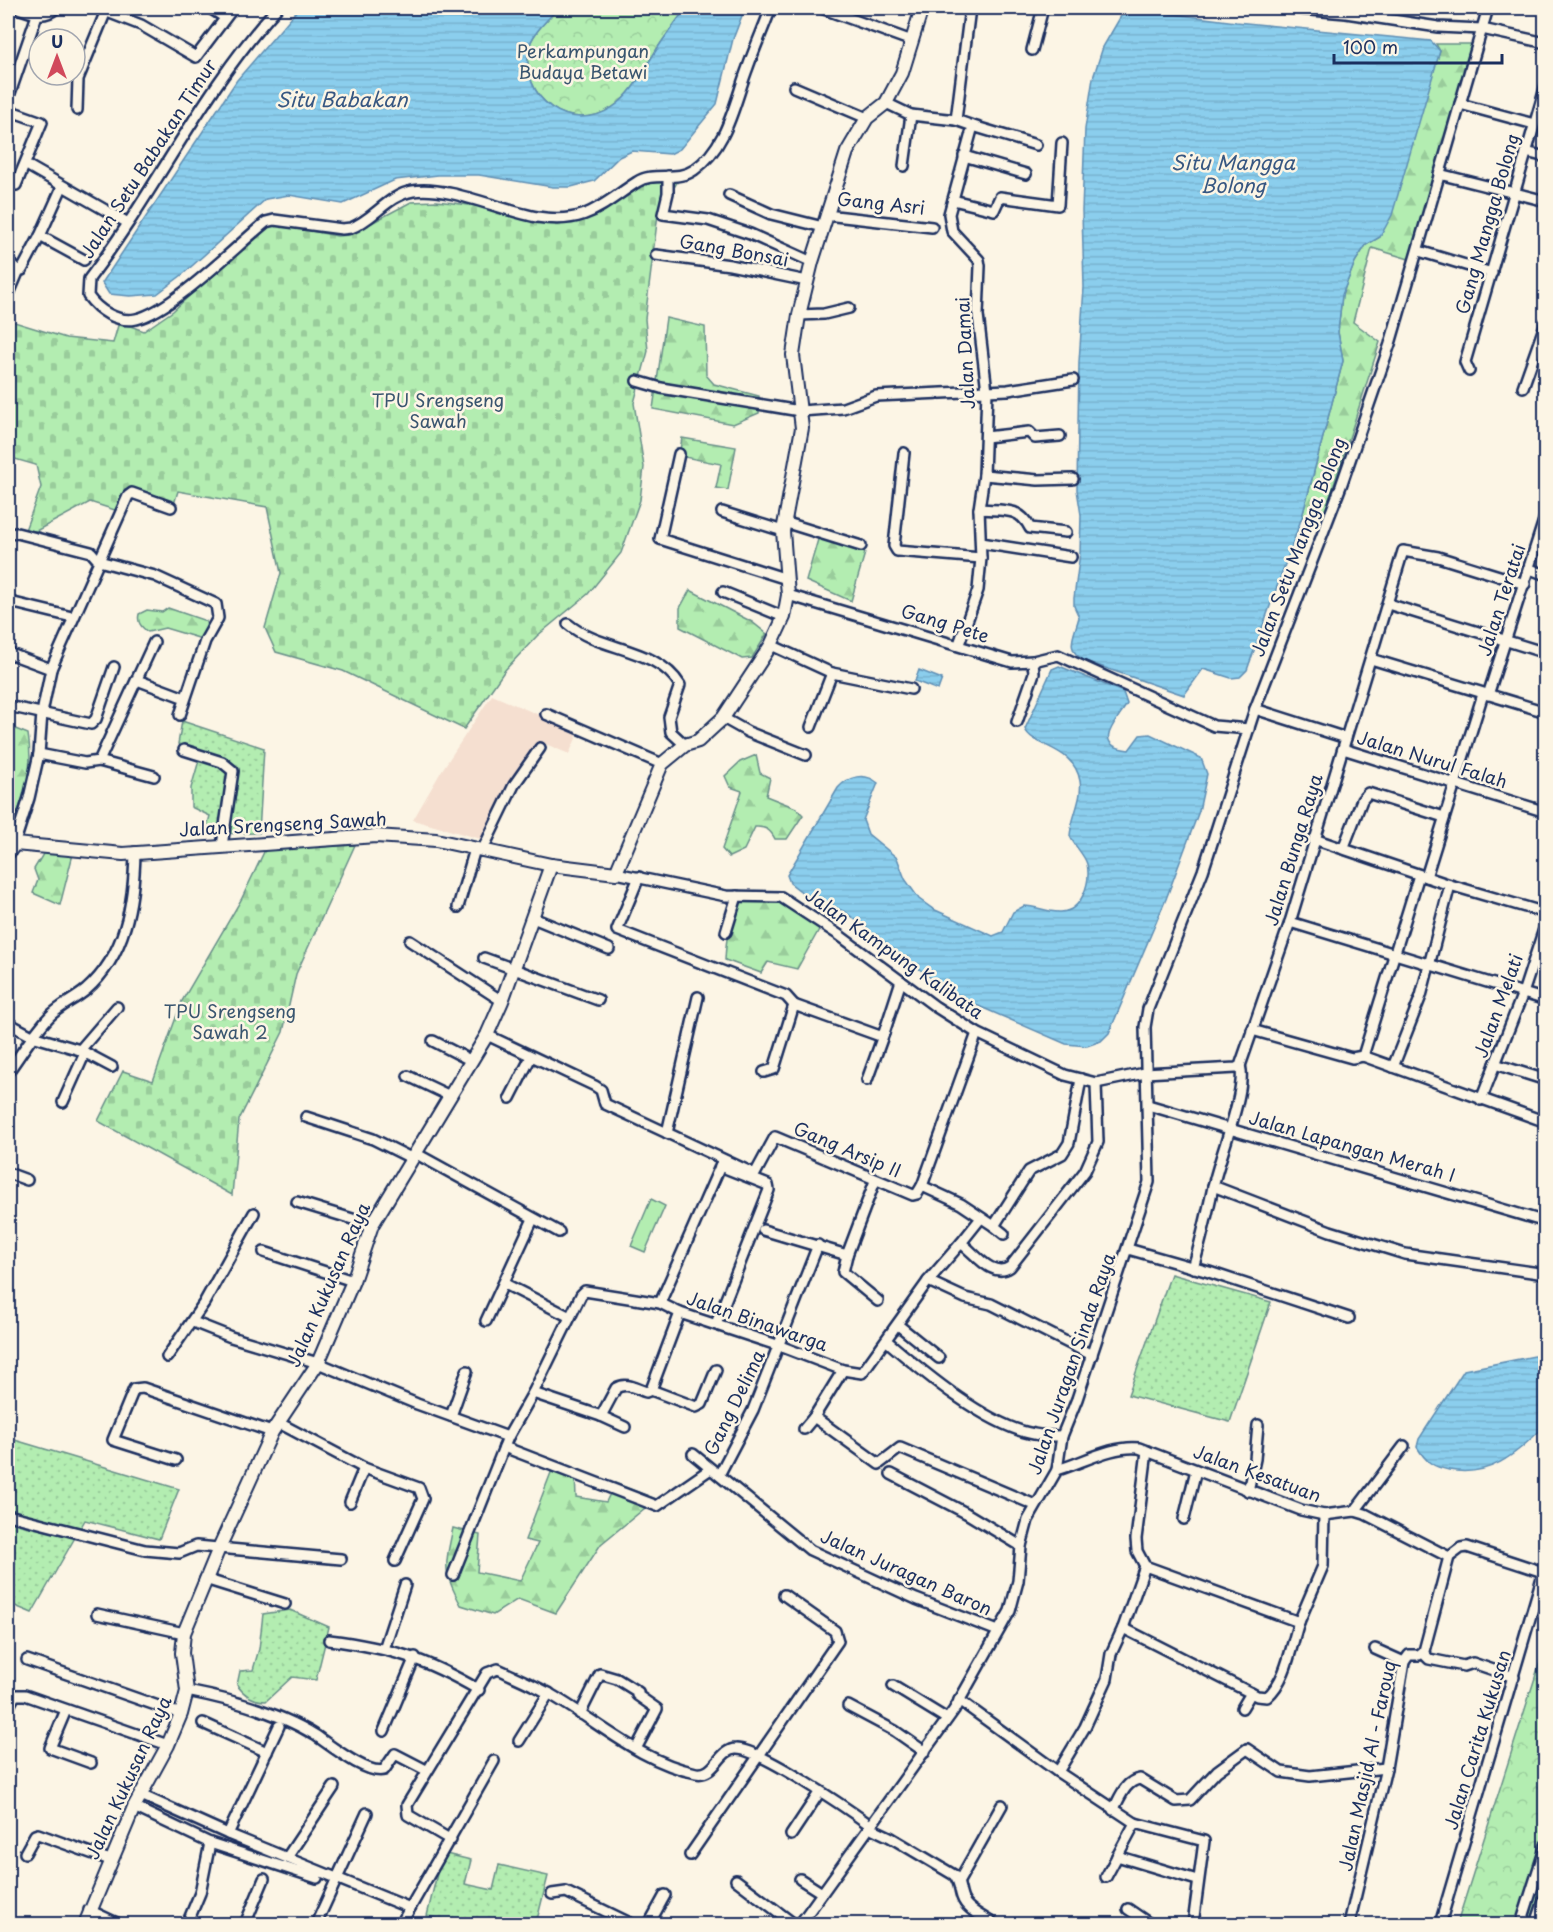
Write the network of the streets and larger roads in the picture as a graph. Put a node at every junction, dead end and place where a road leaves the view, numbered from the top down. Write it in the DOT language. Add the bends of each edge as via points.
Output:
graph roads {
  1 [pos="18,8"];
  2 [pos="56,8"];
  3 [pos="210,8"];
  4 [pos="233,8"];
  5 [pos="277,8"];
  6 [pos="771,8"];
  7 [pos="821,8"];
  8 [pos="922,8"];
  9 [pos="970,8"];
  10 [pos="1043,8"];
  11 [pos="1288,8"];
  12 [pos="1488,8"];
  13 [pos="101,9"];
  14 [pos="1347,10"];
  15 [pos="37,15"];
  16 [pos="224,17"];
  17 [pos="1482,29"];
  18 [pos="912,41"];
  19 [pos="1545,43"];
  20 [pos="1032,50"];
  21 [pos="1545,85"];
  22 [pos="794,87"];
  23 [pos="8,99"];
  24 [pos="886,103"];
  25 [pos="1460,104"];
  26 [pos="8,110"];
  27 [pos="77,110"];
  28 [pos="911,116"];
  29 [pos="867,118"];
  30 [pos="956,120"];
  31 [pos="1534,124"];
  32 [pos="973,126"];
  33 [pos="1062,143"];
  34 [pos="1036,145"];
  35 [pos="1526,152"];
  36 [pos="964,156"];
  37 [pos="1545,157"];
  38 [pos="904,166"];
  39 [pos="30,167"];
  40 [pos="1026,174"];
  41 [pos="1440,174"];
  42 [pos="668,176"];
  43 [pos="16,185"];
  44 [pos="62,187"];
  45 [pos="1516,192"];
  46 [pos="729,195"];
  47 [pos="953,200"];
  48 [pos="1545,201"];
  49 [pos="826,215"];
  50 [pos="128,223"];
  51 [pos="823,227"];
  52 [pos="932,227"];
  53 [pos="40,236"];
  54 [pos="1419,251"];
  55 [pos="660,255"];
  56 [pos="84,260"];
  57 [pos="8,261"];
  58 [pos="812,262"];
  59 [pos="19,270"];
  60 [pos="1492,273"];
  61 [pos="807,281"];
  62 [pos="8,296"];
  63 [pos="849,308"];
  64 [pos="799,315"];
  65 [pos="1545,322"];
  66 [pos="1469,371"];
  67 [pos="1073,380"];
  68 [pos="637,381"];
  69 [pos="1523,387"];
  70 [pos="987,391"];
  71 [pos="800,411"];
  72 [pos="1060,436"];
  73 [pos="986,437"];
  74 [pos="904,453"];
  75 [pos="679,454"];
  76 [pos="984,475"];
  77 [pos="1073,479"];
  78 [pos="171,507"];
  79 [pos="979,509"];
  80 [pos="722,512"];
  81 [pos="1545,514"];
  82 [pos="783,526"];
  83 [pos="1066,532"];
  84 [pos="8,534"];
  85 [pos="981,543"];
  86 [pos="861,546"];
  87 [pos="1071,557"];
  88 [pos="981,558"];
  89 [pos="99,561"];
  90 [pos="1530,569"];
  91 [pos="1545,575"];
  92 [pos="787,579"];
  93 [pos="1525,584"];
  94 [pos="723,592"];
  95 [pos="788,595"];
  96 [pos="10,602"];
  97 [pos="1388,604"];
  98 [pos="72,617"];
  99 [pos="784,617"];
  100 [pos="568,624"];
  101 [pos="154,642"];
  102 [pos="1507,642"];
  103 [pos="959,644"];
  104 [pos="771,645"];
  105 [pos="8,653"];
  106 [pos="1545,653"];
  107 [pos="1371,659"];
  108 [pos="1033,661"];
  109 [pos="114,667"];
  110 [pos="51,669"];
  111 [pos="832,673"];
  112 [pos="137,680"];
  113 [pos="911,689"];
  114 [pos="1486,694"];
  115 [pos="185,698"];
  116 [pos="8,706"];
  117 [pos="1255,709"];
  118 [pos="1545,712"];
  119 [pos="42,713"];
  120 [pos="546,714"];
  121 [pos="180,715"];
  122 [pos="723,718"];
  123 [pos="1017,722"];
  124 [pos="811,727"];
  125 [pos="1249,729"];
  126 [pos="1346,738"];
  127 [pos="686,745"];
  128 [pos="540,748"];
  129 [pos="1343,749"];
  130 [pos="184,750"];
  131 [pos="39,754"];
  132 [pos="806,755"];
  133 [pos="99,761"];
  134 [pos="662,764"];
  135 [pos="154,776"];
  136 [pos="1455,785"];
  137 [pos="1545,812"];
  138 [pos="1444,817"];
  139 [pos="1314,839"];
  140 [pos="222,846"];
  141 [pos="10,847"];
  142 [pos="1343,849"];
  143 [pos="479,850"];
  144 [pos="135,852"];
  145 [pos="551,866"];
  146 [pos="616,873"];
  147 [pos="1423,876"];
  148 [pos="639,877"];
  149 [pos="1450,885"];
  150 [pos="737,896"];
  151 [pos="458,907"];
  152 [pos="1545,913"];
  153 [pos="533,918"];
  154 [pos="1290,922"];
  155 [pos="1545,923"];
  156 [pos="726,933"];
  157 [pos="410,941"];
  158 [pos="609,949"];
  159 [pos="1395,956"];
  160 [pos="484,958"];
  161 [pos="1428,966"];
  162 [pos="512,969"];
  163 [pos="902,981"];
  164 [pos="1523,993"];
  165 [pos="698,998"];
  166 [pos="598,1000"];
  167 [pos="1545,1000"];
  168 [pos="502,1001"];
  169 [pos="795,1005"];
  170 [pos="117,1007"];
  171 [pos="8,1023"];
  172 [pos="1252,1030"];
  173 [pos="884,1033"];
  174 [pos="976,1033"];
  175 [pos="487,1035"];
  176 [pos="32,1036"];
  177 [pos="433,1041"];
  178 [pos="83,1051"];
  179 [pos="1363,1056"];
  180 [pos="531,1057"];
  181 [pos="472,1061"];
  182 [pos="1495,1064"];
  183 [pos="1240,1066"];
  184 [pos="112,1067"];
  185 [pos="1393,1067"];
  186 [pos="8,1072"];
  187 [pos="764,1072"];
  188 [pos="1145,1073"];
  189 [pos="408,1076"];
  190 [pos="1081,1079"];
  191 [pos="867,1080"];
  192 [pos="1545,1080"];
  193 [pos="1096,1083"];
  194 [pos="450,1096"];
  195 [pos="510,1098"];
  196 [pos="1481,1100"];
  197 [pos="63,1102"];
  198 [pos="1148,1105"];
  199 [pos="306,1117"];
  200 [pos="1545,1122"];
  201 [pos="1229,1128"];
  202 [pos="667,1133"];
  203 [pos="413,1155"];
  204 [pos="722,1162"];
  205 [pos="8,1173"];
  206 [pos="27,1180"];
  207 [pos="875,1180"];
  208 [pos="922,1186"];
  209 [pos="1213,1186"];
  210 [pos="297,1202"];
  211 [pos="254,1213"];
  212 [pos="981,1218"];
  213 [pos="533,1219"];
  214 [pos="1545,1222"];
  215 [pos="372,1225"];
  216 [pos="994,1226"];
  217 [pos="763,1230"];
  218 [pos="559,1232"];
  219 [pos="1004,1234"];
  220 [pos="962,1243"];
  221 [pos="818,1245"];
  222 [pos="1128,1249"];
  223 [pos="264,1252"];
  224 [pos="847,1255"];
  225 [pos="1193,1268"];
  226 [pos="1545,1274"];
  227 [pos="353,1281"];
  228 [pos="928,1281"];
  229 [pos="504,1284"];
  230 [pos="878,1301"];
  231 [pos="660,1303"];
  232 [pos="680,1314"];
  233 [pos="570,1317"];
  234 [pos="1349,1318"];
  235 [pos="486,1321"];
  236 [pos="193,1322"];
  237 [pos="716,1324"];
  238 [pos="898,1325"];
  239 [pos="887,1341"];
  240 [pos="780,1346"];
  241 [pos="1092,1355"];
  242 [pos="167,1358"];
  243 [pos="939,1358"];
  244 [pos="318,1364"];
  245 [pos="716,1370"];
  246 [pos="843,1370"];
  247 [pos="467,1371"];
  248 [pos="651,1390"];
  249 [pos="533,1393"];
  250 [pos="451,1416"];
  251 [pos="602,1416"];
  252 [pos="814,1417"];
  253 [pos="1258,1425"];
  254 [pos="276,1427"];
  255 [pos="626,1427"];
  256 [pos="804,1429"];
  257 [pos="1062,1436"];
  258 [pos="508,1437"];
  259 [pos="1404,1446"];
  260 [pos="504,1447"];
  261 [pos="1148,1451"];
  262 [pos="693,1454"];
  263 [pos="176,1460"];
  264 [pos="363,1468"];
  265 [pos="709,1470"];
  266 [pos="1057,1470"];
  267 [pos="1196,1470"];
  268 [pos="891,1474"];
  269 [pos="719,1475"];
  270 [pos="1248,1491"];
  271 [pos="350,1502"];
  272 [pos="1035,1505"];
  273 [pos="1355,1511"];
  274 [pos="8,1515"];
  275 [pos="1324,1515"];
  276 [pos="1184,1519"];
  277 [pos="1021,1546"];
  278 [pos="219,1548"];
  279 [pos="1449,1557"];
  280 [pos="341,1559"];
  281 [pos="395,1561"];
  282 [pos="1145,1566"];
  283 [pos="1544,1568"];
  284 [pos="453,1575"];
  285 [pos="205,1579"];
  286 [pos="405,1585"];
  287 [pos="784,1595"];
  288 [pos="285,1604"];
  289 [pos="97,1614"];
  290 [pos="1299,1622"];
  291 [pos="1124,1628"];
  292 [pos="998,1631"];
  293 [pos="184,1633"];
  294 [pos="329,1640"];
  295 [pos="384,1649"];
  296 [pos="1375,1649"];
  297 [pos="1423,1653"];
  298 [pos="415,1657"];
  299 [pos="27,1660"];
  300 [pos="1404,1662"];
  301 [pos="1514,1677"];
  302 [pos="893,1686"];
  303 [pos="479,1690"];
  304 [pos="187,1691"];
  305 [pos="549,1693"];
  306 [pos="1251,1693"];
  307 [pos="959,1700"];
  308 [pos="848,1706"];
  309 [pos="8,1708"];
  310 [pos="1242,1708"];
  311 [pos="66,1710"];
  312 [pos="181,1714"];
  313 [pos="580,1714"];
  314 [pos="947,1719"];
  315 [pos="203,1724"];
  316 [pos="279,1725"];
  317 [pos="384,1731"];
  318 [pos="519,1741"];
  319 [pos="168,1745"];
  320 [pos="637,1747"];
  321 [pos="267,1752"];
  322 [pos="925,1752"];
  323 [pos="760,1755"];
  324 [pos="495,1761"];
  325 [pos="91,1763"];
  326 [pos="1386,1768"];
  327 [pos="426,1770"];
  328 [pos="1058,1773"];
  329 [pos="334,1787"];
  330 [pos="819,1793"];
  331 [pos="141,1795"];
  332 [pos="1002,1805"];
  333 [pos="134,1807"];
  334 [pos="1113,1810"];
  335 [pos="367,1813"];
  336 [pos="1135,1823"];
  337 [pos="870,1826"];
  338 [pos="228,1834"];
  339 [pos="791,1834"];
  340 [pos="451,1840"];
  341 [pos="210,1843"];
  342 [pos="1545,1845"];
  343 [pos="25,1853"];
  344 [pos="288,1856"];
  345 [pos="690,1856"];
  346 [pos="1117,1856"];
  347 [pos="110,1860"];
  348 [pos="336,1877"];
  349 [pos="1106,1877"];
  350 [pos="264,1878"];
  351 [pos="317,1878"];
  352 [pos="800,1879"];
  353 [pos="736,1880"];
  354 [pos="1197,1880"];
  355 [pos="959,1881"];
  356 [pos="822,1893"];
  357 [pos="552,1894"];
  358 [pos="665,1895"];
  359 [pos="1545,1895"];
  360 [pos="410,1908"];
  361 [pos="1128,1909"];
  362 [pos="89,1910"];
  363 [pos="84,1924"];
  364 [pos="119,1924"];
  365 [pos="187,1924"];
  366 [pos="245,1924"];
  367 [pos="316,1924"];
  368 [pos="401,1924"];
  369 [pos="632,1924"];
  370 [pos="649,1924"];
  371 [pos="794,1924"];
  372 [pos="800,1924"];
  373 [pos="994,1924"];
  374 [pos="1150,1924"];
  375 [pos="1192,1924"];
  376 [pos="1349,1924"];
  377 [pos="1440,1924"];
  378 [pos="1521,1924"];
  379 [pos="1536,1924"];
  1 -- 15 [label="street"];
  2 -- 15 [label="street"];
  3 -- 16 [label="street"];
  4 -- 16 [label="street"];
  5 -- 50 [label="street, Jalan Setu Babakan Timur" via="219,81"];
  6 -- 42 [label="street, Jalan Setu Babakan Timur" via="729,125 709,157 693,171"];
  7 -- 18 [label="street"];
  8 -- 18 [label="street"];
  9 -- 30 [label="street"];
  10 -- 20 [label="street"];
  11 -- 14 [label="street"];
  12 -- 17 [label="street, Jalan Setu Mangga Bolong"];
  13 -- 16 [label="street" via="141,25 196,57"];
  13 -- 27 [label="street" via="78,79"];
  14 -- 17 [label="street" via="1438,27"];
  15 -- 23 [label="street"];
  17 -- 19 [label="street"];
  17 -- 25 [label="street, Jalan Setu Mangga Bolong"];
  18 -- 24 [label="street" via="902,73"];
  21 -- 31 [label="street, Gang Mangga Bolong"];
  22 -- 29 [label="street"];
  24 -- 28 [label="street"];
  24 -- 29 [label="street"];
  25 -- 31 [label="street"];
  25 -- 41 [label="street, Jalan Setu Mangga Bolong"];
  26 -- 43 [label="street" via="42,122"];
  28 -- 30 [label="street"];
  28 -- 38 [label="street"];
  29 -- 49 [label="street" via="847,152"];
  30 -- 32 [label="street"];
  31 -- 35 [label="street, Gang Mangga Bolong"];
  32 -- 34 [label="street"];
  32 -- 36 [label="street, Jalan Damai"];
  33 -- 47 [label="street" via="1058,205 1000,197 994,210"];
  35 -- 37 [label="street"];
  35 -- 45 [label="street, Gang Mangga Bolong"];
  36 -- 40 [label="street"];
  36 -- 47 [label="street, Jalan Damai"];
  39 -- 44 [label="street"];
  41 -- 45 [label="street"];
  41 -- 54 [label="street, Jalan Setu Mangga Bolong"];
  42 -- 50 [label="street, Jalan Setu Babakan Timur" via="643,178 602,208 571,217 536,217 420,190 401,195 342,230 266,222 180,293 150,314 130,320 102,310 92,302 87,289 89,279"];
  42 -- 58 [label="street" via="663,214 708,220"];
  44 -- 50 [label="street"];
  44 -- 53 [label="street"];
  45 -- 48 [label="street"];
  45 -- 60 [label="street, Gang Mangga Bolong"];
  46 -- 51 [label="street" via="771,214"];
  47 -- 70 [label="street, Jalan Damai" via="949,214 952,231 979,260 978,315"];
  49 -- 51 [label="street"];
  49 -- 52 [label="street, Gang Asri"];
  51 -- 58 [label="street"];
  53 -- 56 [label="street"];
  53 -- 59 [label="street"];
  54 -- 60 [label="street"];
  54 -- 117 [label="street, Jalan Setu Mangga Bolong" via="1341,486"];
  55 -- 61 [label="street, Gang Bonsai"];
  57 -- 59 [label="street"];
  58 -- 61 [label="street"];
  59 -- 62 [label="street"];
  60 -- 66 [label="street, Gang Mangga Bolong" via="1465,362"];
  61 -- 64 [label="street"];
  63 -- 64 [label="street"];
  64 -- 71 [label="street" via="793,355"];
  65 -- 69 [label="street"];
  67 -- 70 [label="street"];
  68 -- 71 [label="street"];
  70 -- 71 [label="street" via="876,396 843,408"];
  70 -- 73 [label="street, Jalan Damai"];
  71 -- 82 [label="street" via="802,428"];
  72 -- 73 [label="street" via="1035,438 1029,432"];
  73 -- 76 [label="street, Jalan Damai"];
  74 -- 88 [label="street" via="894,546 897,551"];
  75 -- 92 [label="street" via="660,539"];
  76 -- 77 [label="street"];
  76 -- 79 [label="street, Jalan Damai"];
  78 -- 89 [label="street" via="130,494"];
  79 -- 83 [label="street" via="1014,512 1024,516 1030,528"];
  79 -- 85 [label="street, Jalan Damai"];
  80 -- 82 [label="street"];
  81 -- 90 [label="street, Jalan Teratai"];
  82 -- 86 [label="street"];
  82 -- 92 [label="street"];
  84 -- 89 [label="street" via="91,552"];
  85 -- 87 [label="street"];
  85 -- 88 [label="street, Jalan Damai"];
  88 -- 103 [label="street, Jalan Damai" via="978,590"];
  89 -- 98 [label="street"];
  89 -- 115 [label="street" via="155,576 216,604 218,618 205,641"];
  90 -- 91 [label="street"];
  90 -- 93 [label="street, Jalan Teratai"];
  92 -- 95 [label="street"];
  93 -- 97 [label="street, Jalan Bunga Raya" via="1403,550"];
  93 -- 102 [label="street, Jalan Teratai"];
  94 -- 99 [label="street"];
  95 -- 99 [label="street"];
  95 -- 103 [label="street, Gang Pete"];
  96 -- 98 [label="street"];
  97 -- 102 [label="street"];
  97 -- 107 [label="street, Jalan Bunga Raya"];
  98 -- 110 [label="street"];
  99 -- 104 [label="street"];
  100 -- 127 [label="street" via="581,636 671,671 680,685 669,717 671,732"];
  101 -- 112 [label="street"];
  102 -- 106 [label="street"];
  102 -- 114 [label="street, Jalan Teratai"];
  103 -- 108 [label="street, Gang Pete" via="1012,662"];
  104 -- 111 [label="street"];
  104 -- 122 [label="street"];
  105 -- 110 [label="street"];
  107 -- 114 [label="street"];
  107 -- 126 [label="street, Jalan Bunga Raya"];
  108 -- 123 [label="street" via="1034,674"];
  108 -- 125 [label="street, Gang Pete" via="1058,655 1214,726"];
  109 -- 119 [label="street" via="94,723 87,725"];
  110 -- 119 [label="street"];
  111 -- 113 [label="street"];
  111 -- 124 [label="street"];
  112 -- 115 [label="street"];
  112 -- 133 [label="street"];
  114 -- 118 [label="street"];
  114 -- 136 [label="street, Jalan Teratai"];
  115 -- 121 [label="street"];
  116 -- 119 [label="street"];
  117 -- 125 [label="street, Jalan Setu Mangga Bolong"];
  117 -- 126 [label="street"];
  119 -- 131 [label="street"];
  120 -- 134 [label="street"];
  122 -- 127 [label="street" via="698,741"];
  122 -- 132 [label="street"];
  125 -- 188 [label="street, Jalan Setu Mangga Bolong" via="1206,861 1148,1009"];
  126 -- 129 [label="street, Jalan Bunga Raya"];
  127 -- 134 [label="street"];
  128 -- 143 [label="street" via="514,785"];
  129 -- 136 [label="street, Jalan Nurul Falah"];
  129 -- 139 [label="street, Jalan Bunga Raya"];
  130 -- 140 [label="street" via="222,762 234,771"];
  131 -- 133 [label="street" via="85,763"];
  131 -- 141 [label="street" via="29,798"];
  133 -- 135 [label="street"];
  134 -- 146 [label="street"];
  136 -- 137 [label="street, Jalan Nurul Falah"];
  136 -- 138 [label="street"];
  138 -- 142 [label="street" via="1368,793"];
  138 -- 147 [label="street"];
  139 -- 142 [label="street"];
  139 -- 154 [label="street, Jalan Bunga Raya"];
  140 -- 143 [label="street, Jalan Srengseng Sawah" via="376,836 436,840"];
  140 -- 144 [label="street, Jalan Srengseng Sawah"];
  141 -- 144 [label="street, Jalan Srengseng Sawah"];
  142 -- 147 [label="street"];
  143 -- 145 [label="street, Jalan Srengseng Sawah"];
  143 -- 151 [label="street"];
  144 -- 176 [label="street" via="131,904 117,948 86,990 50,1015"];
  145 -- 146 [label="street, Jalan Srengseng Sawah"];
  145 -- 153 [label="street, Jalan Kukusan Raya"];
  146 -- 148 [label="street, Jalan Kampung Kalibata"];
  147 -- 149 [label="street"];
  147 -- 159 [label="street"];
  148 -- 150 [label="street, Jalan Kampung Kalibata"];
  148 -- 169 [label="street" via="617,930 786,996"];
  149 -- 152 [label="street"];
  149 -- 161 [label="street"];
  150 -- 156 [label="street"];
  150 -- 163 [label="street, Jalan Kampung Kalibata" via="782,897"];
  153 -- 158 [label="street"];
  153 -- 162 [label="street, Jalan Kukusan Raya"];
  154 -- 159 [label="street"];
  154 -- 172 [label="street, Jalan Bunga Raya"];
  155 -- 164 [label="street, Jalan Melati"];
  157 -- 168 [label="street"];
  159 -- 161 [label="street"];
  159 -- 179 [label="street"];
  160 -- 162 [label="street"];
  161 -- 164 [label="street"];
  161 -- 185 [label="street" via="1412,1023"];
  162 -- 166 [label="street"];
  162 -- 168 [label="street, Jalan Kukusan Raya"];
  163 -- 173 [label="street"];
  163 -- 174 [label="street, Jalan Kampung Kalibata"];
  164 -- 167 [label="street"];
  164 -- 182 [label="street, Jalan Melati"];
  165 -- 202 [label="street"];
  168 -- 175 [label="street, Jalan Kukusan Raya"];
  169 -- 173 [label="street" via="875,1035"];
  169 -- 187 [label="street" via="774,1069"];
  170 -- 178 [label="street"];
  171 -- 176 [label="street"];
  172 -- 179 [label="street" via="1352,1058"];
  172 -- 183 [label="street, Jalan Bunga Raya"];
  173 -- 191 [label="street"];
  174 -- 190 [label="street, Jalan Kampung Kalibata" via="1034,1062"];
  174 -- 208 [label="street, Gang Arsip II"];
  175 -- 180 [label="street"];
  175 -- 181 [label="street, Jalan Kukusan Raya"];
  176 -- 178 [label="street"];
  176 -- 186 [label="street"];
  177 -- 181 [label="street"];
  178 -- 184 [label="street"];
  178 -- 197 [label="street"];
  179 -- 185 [label="street"];
  180 -- 195 [label="street"];
  180 -- 202 [label="street" via="595,1086 601,1090 605,1104"];
  181 -- 194 [label="street, Jalan Kukusan Raya"];
  182 -- 192 [label="street"];
  182 -- 196 [label="street, Jalan Melati"];
  183 -- 188 [label="street" via="1225,1071"];
  183 -- 201 [label="street, Jalan Bunga Raya" via="1242,1075"];
  185 -- 196 [label="street"];
  188 -- 193 [label="street, Jalan Kampung Kalibata"];
  188 -- 198 [label="street"];
  189 -- 194 [label="street"];
  190 -- 193 [label="street, Jalan Kampung Kalibata"];
  190 -- 216 [label="street" via="1069,1143 1062,1154 1029,1171"];
  193 -- 220 [label="street" via="1098,1142 1093,1155 1085,1171 1010,1266 993,1270"];
  194 -- 203 [label="street, Jalan Kukusan Raya"];
  196 -- 200 [label="street"];
  198 -- 201 [label="street, Jalan Lapangan Merah I"];
  198 -- 222 [label="street, Jalan Juragan Sinda Raya" via="1149,1182"];
  199 -- 203 [label="street"];
  201 -- 209 [label="street, Jalan Bunga Raya"];
  201 -- 214 [label="street, Jalan Lapangan Merah I"];
  202 -- 204 [label="street"];
  203 -- 213 [label="street"];
  203 -- 215 [label="street, Jalan Kukusan Raya"];
  204 -- 207 [label="street, Gang Arsip II" via="755,1174 775,1137"];
  204 -- 231 [label="street, Jalan Binawarga"];
  204 -- 237 [label="street" via="768,1185 769,1190"];
  205 -- 206 [label="street"];
  207 -- 208 [label="street, Gang Arsip II" via="913,1195"];
  207 -- 224 [label="street"];
  208 -- 212 [label="street"];
  209 -- 225 [label="street, Jalan Bunga Raya"];
  209 -- 226 [label="street" via="1329,1231 1405,1254"];
  210 -- 215 [label="street"];
  211 -- 236 [label="street"];
  212 -- 216 [label="street"];
  212 -- 220 [label="street"];
  213 -- 218 [label="street"];
  213 -- 229 [label="street"];
  215 -- 227 [label="street, Jalan Kukusan Raya"];
  216 -- 219 [label="street"];
  217 -- 221 [label="street"];
  220 -- 228 [label="street"];
  221 -- 224 [label="street"];
  221 -- 240 [label="street, Gang Delima"];
  222 -- 225 [label="street"];
  222 -- 241 [label="street, Jalan Juragan Sinda Raya"];
  223 -- 227 [label="street"];
  224 -- 230 [label="street" via="843,1272"];
  225 -- 234 [label="street"];
  227 -- 244 [label="street, Jalan Kukusan Raya"];
  228 -- 238 [label="street"];
  228 -- 241 [label="street" via="965,1298 991,1304"];
  229 -- 233 [label="street"];
  229 -- 235 [label="street"];
  231 -- 232 [label="street, Jalan Binawarga"];
  231 -- 233 [label="street, Jalan Binawarga" via="592,1290 581,1295"];
  232 -- 237 [label="street, Jalan Binawarga"];
  232 -- 248 [label="street"];
  233 -- 249 [label="street"];
  236 -- 242 [label="street"];
  236 -- 244 [label="street"];
  237 -- 240 [label="street, Jalan Binawarga"];
  238 -- 239 [label="street"];
  238 -- 243 [label="street"];
  239 -- 246 [label="street, Jalan Binawarga" via="862,1373"];
  239 -- 257 [label="street" via="926,1374 1000,1421 1033,1434"];
  240 -- 246 [label="street, Jalan Binawarga"];
  240 -- 269 [label="street, Gang Delima" via="738,1442"];
  241 -- 257 [label="street, Jalan Juragan Sinda Raya"];
  244 -- 250 [label="street"];
  244 -- 254 [label="street, Jalan Kukusan Raya"];
  245 -- 248 [label="street" via="702,1404 696,1407"];
  246 -- 252 [label="street, Jalan Binawarga"];
  247 -- 250 [label="street"];
  248 -- 251 [label="street" via="645,1392 625,1385 616,1388"];
  249 -- 251 [label="street"];
  249 -- 258 [label="street"];
  250 -- 258 [label="street"];
  251 -- 255 [label="street"];
  252 -- 256 [label="street, Jalan Binawarga"];
  252 -- 272 [label="street" via="879,1464 897,1449"];
  253 -- 270 [label="street"];
  254 -- 263 [label="street" via="143,1388 134,1389 113,1440"];
  254 -- 264 [label="street"];
  254 -- 278 [label="street, Jalan Kukusan Raya"];
  257 -- 266 [label="street, Jalan Juragan Sinda Raya"];
  258 -- 260 [label="street"];
  259 -- 273 [label="street"];
  260 -- 265 [label="street" via="657,1506"];
  260 -- 284 [label="street"];
  261 -- 266 [label="street, Jalan Kesatuan" via="1130,1447"];
  261 -- 267 [label="street, Jalan Kesatuan"];
  261 -- 282 [label="street" via="1136,1539"];
  262 -- 265 [label="street, Jalan Juragan Baron"];
  264 -- 271 [label="street"];
  264 -- 281 [label="street" via="418,1488 423,1499"];
  265 -- 269 [label="street, Jalan Juragan Baron"];
  266 -- 272 [label="street, Jalan Juragan Sinda Raya"];
  267 -- 270 [label="street, Jalan Kesatuan"];
  267 -- 276 [label="street"];
  268 -- 277 [label="street"];
  269 -- 292 [label="street, Jalan Juragan Baron" via="810,1550 916,1599"];
  270 -- 275 [label="street, Jalan Kesatuan"];
  272 -- 277 [label="street, Jalan Juragan Sinda Raya"];
  273 -- 275 [label="street, Jalan Kesatuan"];
  273 -- 279 [label="street"];
  274 -- 278 [label="street" via="145,1550 179,1553 196,1546"];
  275 -- 290 [label="street" via="1323,1566"];
  277 -- 292 [label="street, Jalan Juragan Sinda Raya" via="1010,1611"];
  278 -- 280 [label="street"];
  278 -- 285 [label="street, Jalan Kukusan Raya"];
  279 -- 283 [label="street" via="1467,1547"];
  279 -- 297 [label="street, Jalan Masjid Al - Farouq"];
  282 -- 290 [label="street"];
  282 -- 291 [label="street"];
  283 -- 301 [label="street, Jalan Carita Kukusan"];
  285 -- 288 [label="street"];
  285 -- 293 [label="street, Jalan Kukusan Raya"];
  286 -- 295 [label="street"];
  287 -- 323 [label="street" via="835,1631 838,1641"];
  289 -- 293 [label="street"];
  290 -- 306 [label="street" via="1274,1691 1268,1696"];
  291 -- 306 [label="street"];
  291 -- 328 [label="street" via="1111,1654 1107,1679"];
  292 -- 307 [label="street, Jalan Juragan Sinda Raya"];
  293 -- 304 [label="street, Jalan Kukusan Raya" via="182,1653"];
  294 -- 295 [label="street"];
  295 -- 298 [label="street"];
  296 -- 300 [label="street"];
  297 -- 300 [label="street, Jalan Masjid Al - Farouq" via="1409,1655"];
  297 -- 301 [label="street" via="1429,1659 1464,1666 1473,1664"];
  298 -- 303 [label="street"];
  298 -- 317 [label="street"];
  299 -- 312 [label="street"];
  300 -- 326 [label="street, Jalan Masjid Al - Farouq"];
  301 -- 377 [label="street, Jalan Carita Kukusan"];
  302 -- 314 [label="street"];
  303 -- 305 [label="street" via="487,1673 498,1669"];
  303 -- 327 [label="street"];
  304 -- 312 [label="street, Jalan Kukusan Raya"];
  304 -- 327 [label="street" via="232,1701 298,1724 355,1762 379,1772 395,1755"];
  305 -- 313 [label="street"];
  305 -- 318 [label="street"];
  306 -- 310 [label="street"];
  307 -- 314 [label="street, Jalan Juragan Sinda Raya"];
  307 -- 328 [label="street"];
  308 -- 322 [label="street"];
  309 -- 311 [label="street" via="15,1695 25,1695"];
  311 -- 319 [label="street"];
  311 -- 325 [label="street" via="50,1748"];
  312 -- 319 [label="street, Jalan Kukusan Raya"];
  313 -- 320 [label="street"];
  313 -- 320 [label="street" via="599,1675 617,1679 657,1709"];
  314 -- 322 [label="street, Jalan Juragan Sinda Raya"];
  315 -- 321 [label="street"];
  316 -- 321 [label="street"];
  319 -- 331 [label="street, Jalan Kukusan Raya"];
  320 -- 323 [label="street" via="697,1773 709,1771 730,1750"];
  321 -- 338 [label="street"];
  322 -- 337 [label="street, Jalan Juragan Sinda Raya"];
  323 -- 330 [label="street"];
  323 -- 345 [label="street"];
  324 -- 340 [label="street"];
  326 -- 334 [label="street" via="1310,1776 1281,1772 1247,1749 1217,1771 1190,1800 1176,1802 1140,1779 1128,1784"];
  326 -- 376 [label="street, Jalan Masjid Al - Farouq"];
  327 -- 340 [label="street" via="406,1811"];
  328 -- 334 [label="street"];
  329 -- 344 [label="street"];
  330 -- 337 [label="street"];
  330 -- 339 [label="street"];
  331 -- 333 [label="street, Jalan Kukusan Raya"];
  331 -- 338 [label="street"];
  332 -- 355 [label="street"];
  333 -- 341 [label="street"];
  333 -- 347 [label="street, Jalan Kukusan Raya"];
  334 -- 336 [label="street"];
  335 -- 348 [label="street"];
  336 -- 346 [label="street"];
  336 -- 354 [label="street" via="1204,1841"];
  337 -- 355 [label="street"];
  337 -- 356 [label="street, Jalan Juragan Sinda Raya"];
  338 -- 344 [label="street"];
  340 -- 360 [label="street"];
  341 -- 351 [label="street"];
  341 -- 365 [label="street" via="200,1893"];
  342 -- 378 [label="street"];
  343 -- 347 [label="street" via="38,1834"];
  344 -- 348 [label="street"];
  346 -- 349 [label="street"];
  346 -- 354 [label="street"];
  347 -- 362 [label="street, Jalan Kukusan Raya"];
  348 -- 360 [label="street"];
  348 -- 367 [label="street"];
  350 -- 366 [label="street"];
  352 -- 356 [label="street"];
  353 -- 371 [label="street"];
  354 -- 375 [label="street"];
  355 -- 373 [label="street" via="962,1898 970,1908"];
  356 -- 372 [label="street, Jalan Juragan Sinda Raya"];
  357 -- 369 [label="street" via="566,1892"];
  358 -- 370 [label="street"];
  359 -- 379 [label="street"];
  360 -- 368 [label="street"];
  361 -- 374 [label="street"];
  362 -- 363 [label="street, Jalan Kukusan Raya"];
  362 -- 364 [label="street"];
}
